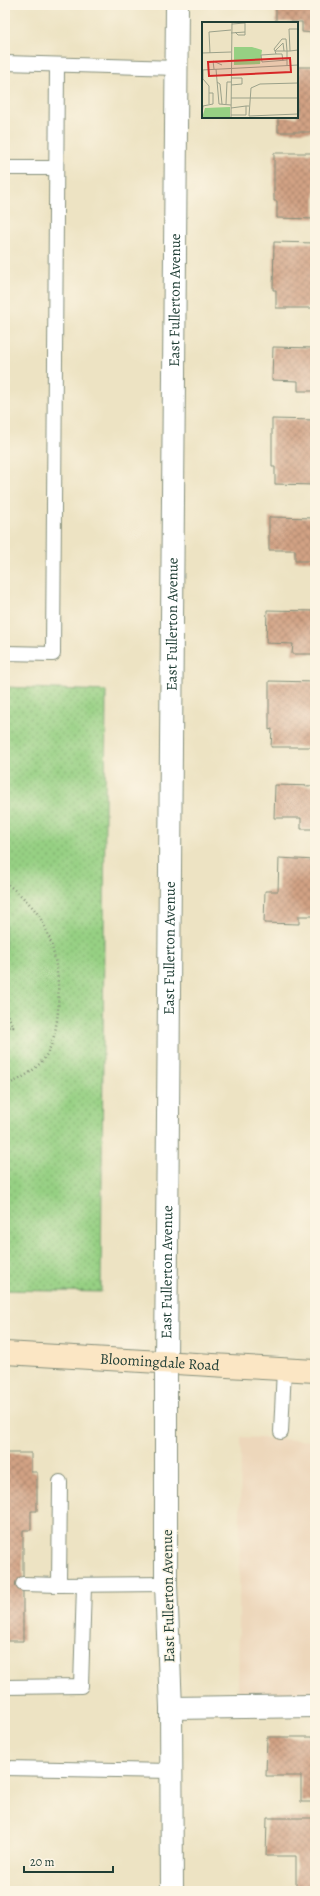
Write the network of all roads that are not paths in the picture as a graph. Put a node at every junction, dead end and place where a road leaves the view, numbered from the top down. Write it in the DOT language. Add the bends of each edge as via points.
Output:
graph roads {
  1 [pos="177,5"];
  2 [pos="5,63"];
  3 [pos="57,65"];
  4 [pos="177,68"];
  5 [pos="5,168"];
  6 [pos="55,168"];
  7 [pos="5,653"];
  8 [pos="5,1353"];
  9 [pos="166,1362"];
  10 [pos="284,1369"];
  11 [pos="315,1371"];
  12 [pos="281,1432"];
  13 [pos="60,1482"];
  14 [pos="23,1584"];
  15 [pos="166,1584"];
  16 [pos="59,1585"];
  17 [pos="84,1585"];
  18 [pos="5,1687"];
  19 [pos="315,1706"];
  20 [pos="171,1708"];
  21 [pos="5,1768"];
  22 [pos="172,1771"];
  23 [pos="172,1891"];
  1 -- 4 [label="street, East Fullerton Avenue"];
  2 -- 3 [label="lane"];
  3 -- 4 [label="lane"];
  3 -- 6 [label="lane"];
  4 -- 9 [label="street, East Fullerton Avenue"];
  5 -- 6 [label="lane"];
  6 -- 7 [label="lane" via="53,654"];
  8 -- 9 [label="main road, Bloomingdale Road"];
  9 -- 10 [label="main road, Bloomingdale Road"];
  9 -- 15 [label="street, East Fullerton Avenue"];
  10 -- 11 [label="main road, Bloomingdale Road"];
  10 -- 12 [label="lane"];
  13 -- 16 [label="lane"];
  14 -- 16 [label="lane"];
  15 -- 17 [label="lane"];
  15 -- 20 [label="street, East Fullerton Avenue"];
  16 -- 17 [label="lane"];
  17 -- 18 [label="lane" via="81,1686"];
  19 -- 20 [label="street"];
  20 -- 22 [label="street, East Fullerton Avenue"];
  21 -- 22 [label="lane"];
  22 -- 23 [label="street, East Fullerton Avenue"];
}
